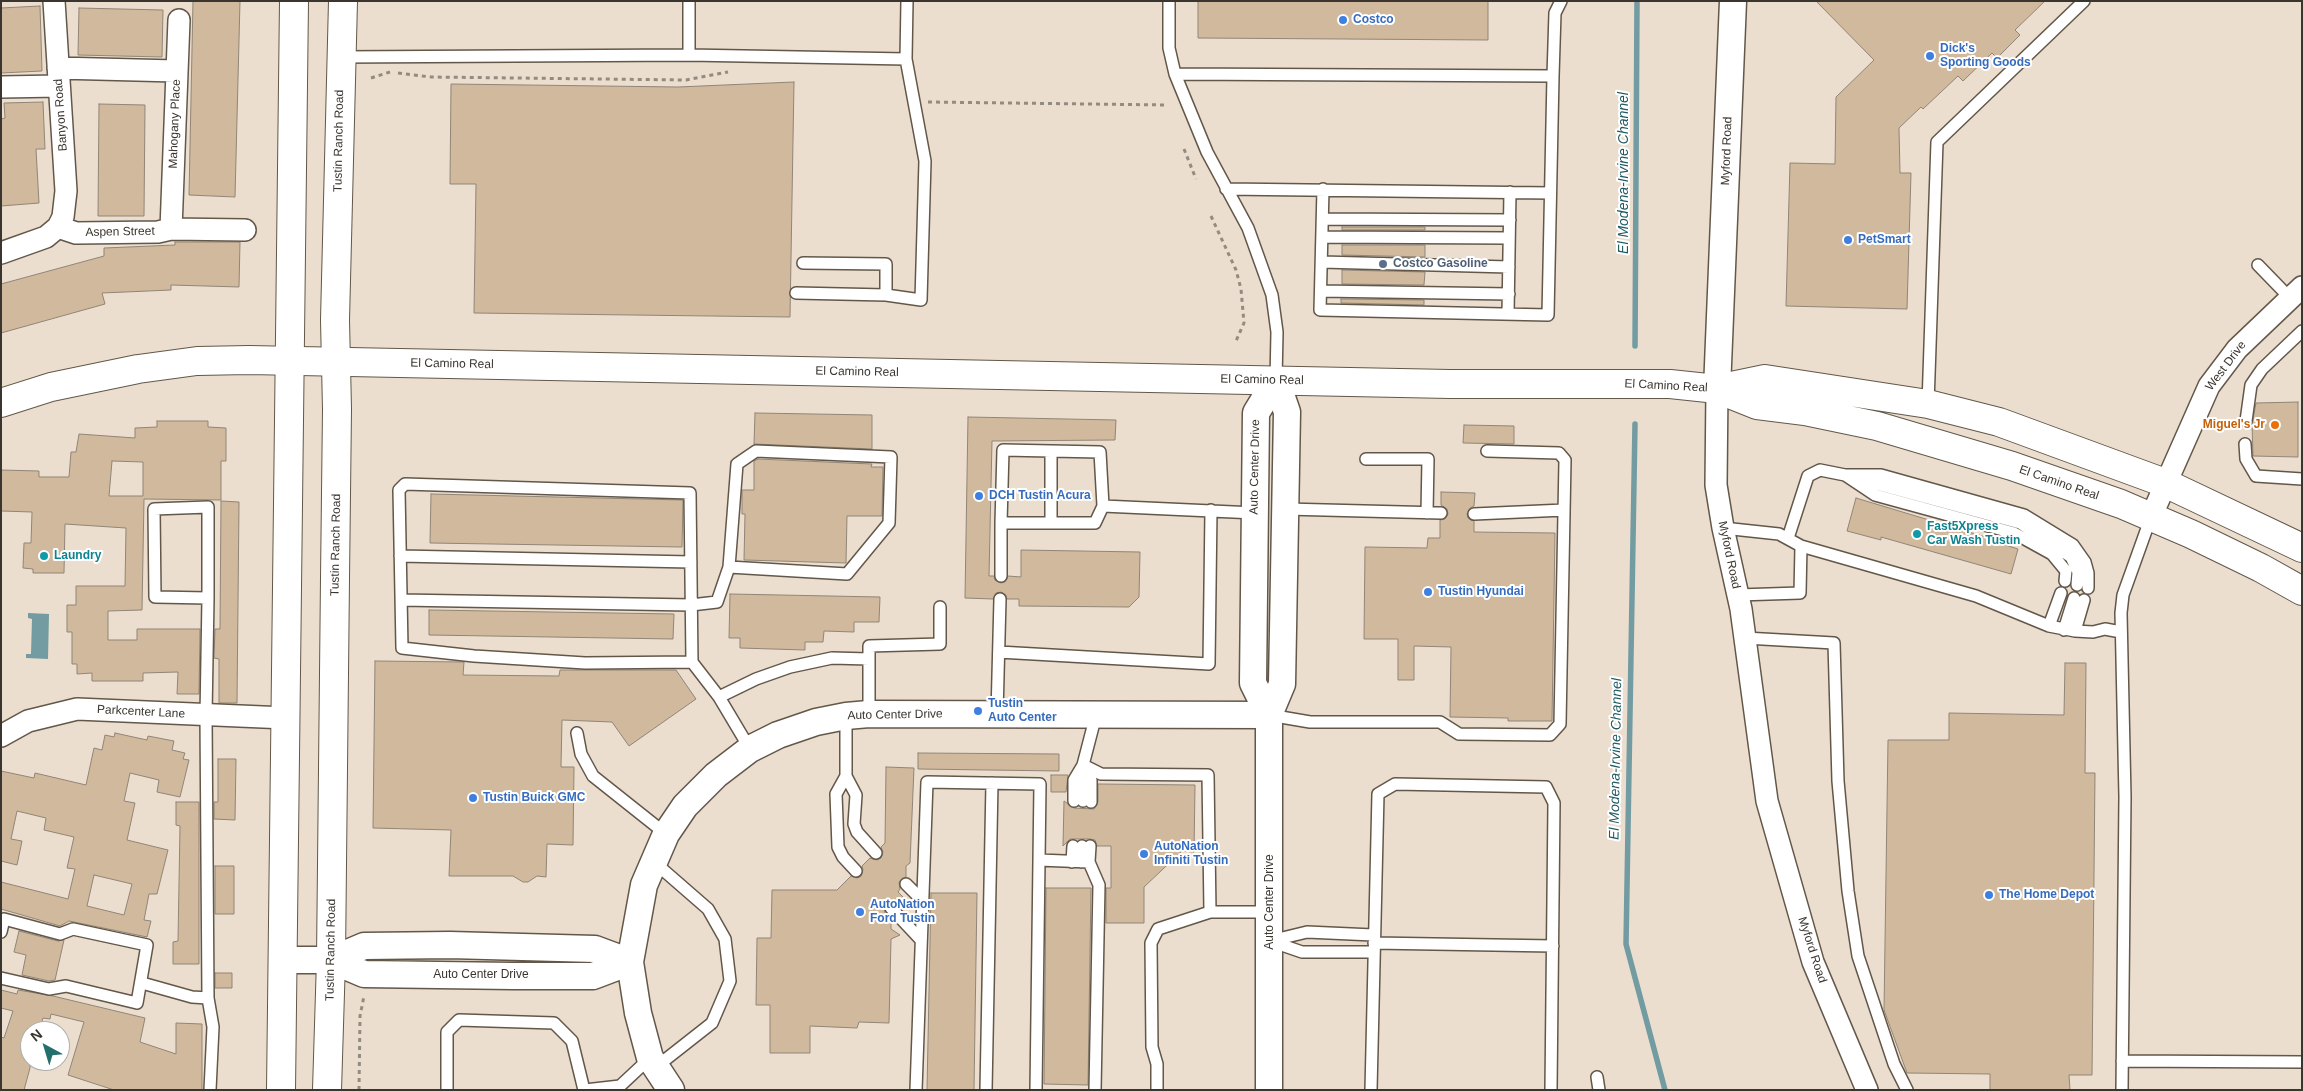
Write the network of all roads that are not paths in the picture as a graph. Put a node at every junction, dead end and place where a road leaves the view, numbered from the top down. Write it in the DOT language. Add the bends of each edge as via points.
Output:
graph roads {
  1 [pos="54,1"];
  2 [pos="294,1"];
  3 [pos="343,1"];
  4 [pos="689,1"];
  5 [pos="907,1"];
  6 [pos="1168,1"];
  7 [pos="1561,1"];
  8 [pos="1733,1"];
  9 [pos="2084,1"];
  10 [pos="179,20"];
  11 [pos="689,55"];
  12 [pos="341,57"];
  13 [pos="906,59"];
  14 [pos="176,71"];
  15 [pos="1174,74"];
  16 [pos="1553,76"];
  17 [pos="58,77"];
  18 [pos="1,87"];
  19 [pos="1323,189"];
  20 [pos="1226,190"];
  21 [pos="1510,192"];
  22 [pos="1550,193"];
  23 [pos="1323,219"];
  24 [pos="1510,220"];
  25 [pos="58,227"];
  26 [pos="171,229"];
  27 [pos="245,230"];
  28 [pos="1322,236"];
  29 [pos="1509,238"];
  30 [pos="1,253"];
  31 [pos="1322,262"];
  32 [pos="803,263"];
  33 [pos="2258,265"];
  34 [pos="1509,266"];
  35 [pos="1321,291"];
  36 [pos="2296,292"];
  37 [pos="796,293"];
  38 [pos="1509,294"];
  39 [pos="886,295"];
  40 [pos="1508,314"];
  41 [pos="2302,331"];
  42 [pos="289,360"];
  43 [pos="336,362"];
  44 [pos="1276,380"];
  45 [pos="1717,389"];
  46 [pos="1,403"];
  47 [pos="1928,404"];
  48 [pos="2246,421"];
  49 [pos="2245,444"];
  50 [pos="1487,451"];
  51 [pos="1051,452"];
  52 [pos="1366,459"];
  53 [pos="1845,475"];
  54 [pos="2302,478"];
  55 [pos="2165,483"];
  56 [pos="1103,506"];
  57 [pos="1286,509"];
  58 [pos="1211,510"];
  59 [pos="1564,510"];
  60 [pos="1254,513"];
  61 [pos="1427,513"];
  62 [pos="1440,513"];
  63 [pos="1474,514"];
  64 [pos="2151,517"];
  65 [pos="1001,523"];
  66 [pos="1051,523"];
  67 [pos="1723,528"];
  68 [pos="1788,538"];
  69 [pos="1801,546"];
  70 [pos="2302,548"];
  71 [pos="400,556"];
  72 [pos="691,562"];
  73 [pos="729,568"];
  74 [pos="1001,576"];
  75 [pos="2065,581"];
  76 [pos="2082,586"];
  77 [pos="2302,591"];
  78 [pos="2062,593"];
  79 [pos="1738,595"];
  80 [pos="208,598"];
  81 [pos="1000,599"];
  82 [pos="2079,599"];
  83 [pos="401,600"];
  84 [pos="691,605"];
  85 [pos="940,607"];
  86 [pos="2049,626"];
  87 [pos="2070,630"];
  88 [pos="2121,632"];
  89 [pos="1745,638"];
  90 [pos="999,652"];
  91 [pos="869,659"];
  92 [pos="692,662"];
  93 [pos="719,697"];
  94 [pos="998,714"];
  95 [pos="1269,714"];
  96 [pos="858,715"];
  97 [pos="1096,715"];
  98 [pos="206,716"];
  99 [pos="286,718"];
  100 [pos="576,733"];
  101 [pos="1,736"];
  102 [pos="750,749"];
  103 [pos="1082,765"];
  104 [pos="846,776"];
  105 [pos="992,783"];
  106 [pos="666,834"];
  107 [pos="876,853"];
  108 [pos="1039,860"];
  109 [pos="654,862"];
  110 [pos="1081,862"];
  111 [pos="856,871"];
  112 [pos="906,884"];
  113 [pos="923,901"];
  114 [pos="891,908"];
  115 [pos="1210,912"];
  116 [pos="1270,912"];
  117 [pos="1,932"];
  118 [pos="921,940"];
  119 [pos="1270,941"];
  120 [pos="1374,944"];
  121 [pos="1553,946"];
  122 [pos="283,960"];
  123 [pos="331,960"];
  124 [pos="630,962"];
  125 [pos="1,978"];
  126 [pos="142,983"];
  127 [pos="208,998"];
  128 [pos="2122,1061"];
  129 [pos="2302,1062"];
  130 [pos="653,1063"];
  131 [pos="1597,1077"];
  132 [pos="619,1088"];
  133 [pos="210,1090"];
  134 [pos="281,1090"];
  135 [pos="327,1090"];
  136 [pos="447,1090"];
  137 [pos="584,1090"];
  138 [pos="671,1090"];
  139 [pos="916,1090"];
  140 [pos="986,1090"];
  141 [pos="1036,1090"];
  142 [pos="1095,1090"];
  143 [pos="1157,1090"];
  144 [pos="1269,1090"];
  145 [pos="1371,1090"];
  146 [pos="1551,1090"];
  147 [pos="1599,1090"];
  148 [pos="1867,1090"];
  149 [pos="1906,1090"];
  150 [pos="2122,1090"];
  1 -- 17 [label="street, Banyon Road"];
  2 -- 42 [label="main road"];
  3 -- 12 [label="main road, Tustin Ranch Road"];
  4 -- 11 [label="lane"];
  5 -- 13 [label="lane"];
  6 -- 15 [label="lane" via="1169,48"];
  7 -- 16 [label="lane" via="1555,14"];
  8 -- 45 [label="street, Myford Road"];
  9 -- 47 [label="lane" via="1937,142"];
  10 -- 14 [label="street, Mahogany Place"];
  11 -- 12 [label="lane"];
  11 -- 13 [label="lane"];
  12 -- 43 [label="main road, Tustin Ranch Road"];
  13 -- 39 [label="lane" via="925,161 920,300"];
  14 -- 17 [label="street"];
  14 -- 26 [label="street, Mahogany Place"];
  15 -- 16 [label="lane"];
  15 -- 20 [label="lane"];
  16 -- 22 [label="lane"];
  17 -- 18 [label="street"];
  17 -- 25 [label="street, Banyon Road" via="66,191 64,217"];
  19 -- 20 [label="lane"];
  19 -- 21 [label="lane"];
  19 -- 23 [label="lane"];
  20 -- 44 [label="lane" via="1248,228 1272,295 1277,332"];
  21 -- 22 [label="lane"];
  21 -- 24 [label="lane"];
  22 -- 40 [label="lane" via="1548,315"];
  23 -- 24 [label="lane"];
  23 -- 28 [label="lane"];
  24 -- 29 [label="lane"];
  25 -- 26 [label="street, Aspen Street" via="76,233"];
  25 -- 30 [label="street" via="46,237"];
  26 -- 27 [label="street, Aspen Street"];
  28 -- 29 [label="lane"];
  28 -- 31 [label="lane"];
  29 -- 34 [label="lane"];
  31 -- 34 [label="lane"];
  31 -- 35 [label="lane"];
  32 -- 39 [label="lane" via="886,264"];
  33 -- 36 [label="lane"];
  34 -- 38 [label="lane"];
  35 -- 38 [label="lane"];
  35 -- 40 [label="lane" via="1320,310"];
  36 -- 55 [label="street, West Drive" via="2237,349 2209,386"];
  37 -- 39 [label="lane"];
  38 -- 40 [label="lane"];
  41 -- 48 [label="lane" via="2262,369 2251,385"];
  42 -- 43 [label="main road, El Camino Real"];
  42 -- 46 [label="main road, El Camino Real" via="197,361 138,369 51,387"];
  42 -- 99 [label="main road"];
  43 -- 44 [label="main road, El Camino Real"];
  43 -- 123 [label="main road, Tustin Ranch Road"];
  44 -- 45 [label="main road, El Camino Real" via="1670,384"];
  44 -- 57 [label="street, Auto Center Drive" via="1287,412"];
  44 -- 60 [label="street, Auto Center Drive" via="1256,413"];
  45 -- 47 [label="main road, El Camino Real" via="1765,379"];
  45 -- 64 [label="main road, El Camino Real" via="1757,405 1805,411 1917,436"];
  45 -- 67 [label="street, Myford Road" via="1716,485"];
  47 -- 55 [label="main road, El Camino Real" via="1999,422"];
  49 -- 54 [label="lane" via="2246,459 2256,476"];
  50 -- 59 [label="lane" via="1559,453 1565,460"];
  51 -- 56 [label="lane" via="1100,452"];
  51 -- 65 [label="lane" via="1003,450"];
  51 -- 66 [label="lane"];
  52 -- 61 [label="lane" via="1428,459"];
  53 -- 68 [label="lane" via="1820,470 1808,476"];
  53 -- 75 [label="lane" via="1875,495 2014,533 2057,559 2066,571"];
  53 -- 76 [label="lane" via="2020,523 2071,557"];
  55 -- 64 [label="street, West Drive"];
  55 -- 70 [label="main road, El Camino Real"];
  56 -- 58 [label="lane"];
  56 -- 66 [label="lane" via="1094,524"];
  57 -- 61 [label="lane"];
  57 -- 95 [label="street, Auto Center Drive" via="1282,684"];
  58 -- 60 [label="lane"];
  58 -- 90 [label="lane" via="1209,664"];
  59 -- 63 [label="lane"];
  59 -- 95 [label="lane" via="1560,724 1550,735 1459,734 1440,722 1310,722"];
  60 -- 95 [label="street, Auto Center Drive" via="1253,683"];
  61 -- 62 [label="lane"];
  64 -- 77 [label="main road, El Camino Real" via="2261,568"];
  64 -- 88 [label="lane" via="2123,595"];
  65 -- 66 [label="lane"];
  65 -- 74 [label="lane"];
  67 -- 68 [label="lane" via="1779,534"];
  67 -- 79 [label="street, Myford Road"];
  68 -- 69 [label="lane"];
  69 -- 79 [label="lane" via="1800,593"];
  69 -- 86 [label="lane" via="1976,596"];
  71 -- 72 [label="lane"];
  71 -- 72 [label="lane" via="399,490 405,484 690,493"];
  71 -- 83 [label="lane"];
  72 -- 84 [label="lane"];
  73 -- 73 [label="lane" via="847,574 889,523 891,457 756,451 737,464"];
  73 -- 84 [label="lane" via="717,602"];
  78 -- 86 [label="lane"];
  79 -- 89 [label="street, Myford Road"];
  80 -- 80 [label="lane" via="208,507 154,509 154,597"];
  80 -- 98 [label="lane"];
  81 -- 90 [label="lane"];
  82 -- 87 [label="lane"];
  83 -- 84 [label="lane"];
  83 -- 92 [label="lane" via="402,648 585,663"];
  84 -- 92 [label="lane"];
  85 -- 91 [label="lane" via="940,644 869,646"];
  86 -- 87 [label="lane"];
  87 -- 88 [label="lane"];
  88 -- 128 [label="lane" via="2125,797"];
  89 -- 148 [label="street, Myford Road" via="1767,801 1813,962"];
  89 -- 149 [label="lane" via="1834,643 1838,781 1848,891 1858,956 1894,1064"];
  90 -- 94 [label="lane"];
  91 -- 93 [label="lane" via="832,658 790,667"];
  91 -- 96 [label="lane"];
  92 -- 93 [label="lane"];
  93 -- 102 [label="lane"];
  94 -- 96 [label="street, Auto Center Drive"];
  94 -- 97 [label="street, Auto Center Drive"];
  95 -- 97 [label="street, Auto Center Drive"];
  95 -- 116 [label="street, Auto Center Drive"];
  96 -- 102 [label="street, Auto Center Drive" via="816,722"];
  96 -- 104 [label="lane"];
  97 -- 103 [label="lane"];
  98 -- 99 [label="street, Parkcenter Lane"];
  98 -- 101 [label="street, Parkcenter Lane" via="77,710 28,721"];
  98 -- 127 [label="lane"];
  99 -- 122 [label="main road"];
  100 -- 106 [label="lane" via="581,754 593,776"];
  102 -- 106 [label="street, Auto Center Drive" via="685,806"];
  103 -- 103 [label="lane" via="1074,780 1083,801 1091,780"];
  103 -- 115 [label="lane" via="1101,774 1208,775"];
  104 -- 107 [label="lane" via="856,795 856,832"];
  104 -- 111 [label="lane" via="836,794 838,847 843,858"];
  105 -- 108 [label="lane" via="1040,784"];
  105 -- 113 [label="lane" via="927,782"];
  105 -- 140 [label="lane"];
  106 -- 109 [label="street, Auto Center Drive"];
  108 -- 110 [label="lane"];
  108 -- 141 [label="lane"];
  109 -- 124 [label="street, Auto Center Drive" via="644,885"];
  109 -- 130 [label="lane" via="708,908 725,938 730,981 712,1023"];
  110 -- 110 [label="lane" via="1081,846"];
  110 -- 142 [label="lane" via="1099,885"];
  112 -- 113 [label="lane"];
  113 -- 118 [label="lane"];
  114 -- 118 [label="lane"];
  115 -- 116 [label="lane"];
  115 -- 143 [label="lane" via="1158,929 1152,943 1152,1047 1157,1064"];
  116 -- 119 [label="street, Auto Center Drive"];
  117 -- 126 [label="lane" via="4,919 60,934 74,928 147,945"];
  118 -- 139 [label="lane"];
  119 -- 120 [label="lane" via="1307,932"];
  119 -- 120 [label="lane" via="1302,952"];
  119 -- 144 [label="street, Auto Center Drive"];
  120 -- 121 [label="lane"];
  120 -- 121 [label="lane" via="1378,794 1394,784 1546,786 1554,803"];
  120 -- 145 [label="lane"];
  121 -- 146 [label="lane"];
  122 -- 123 [label="street"];
  122 -- 134 [label="main road"];
  123 -- 124 [label="street" via="364,946 450,945 594,949"];
  123 -- 135 [label="main road, Tustin Ranch Road"];
  124 -- 130 [label="street, Auto Center Drive" via="638,1013"];
  125 -- 126 [label="lane" via="49,989 66,986 137,1003"];
  126 -- 127 [label="lane" via="192,997"];
  127 -- 133 [label="lane" via="213,1027"];
  128 -- 129 [label="lane"];
  128 -- 150 [label="lane"];
  130 -- 132 [label="lane"];
  130 -- 138 [label="street, Auto Center Drive"];
  131 -- 147 [label="lane"];
  132 -- 137 [label="lane"];
  136 -- 137 [label="lane" via="447,1032 459,1020 554,1023 572,1041"];
}
